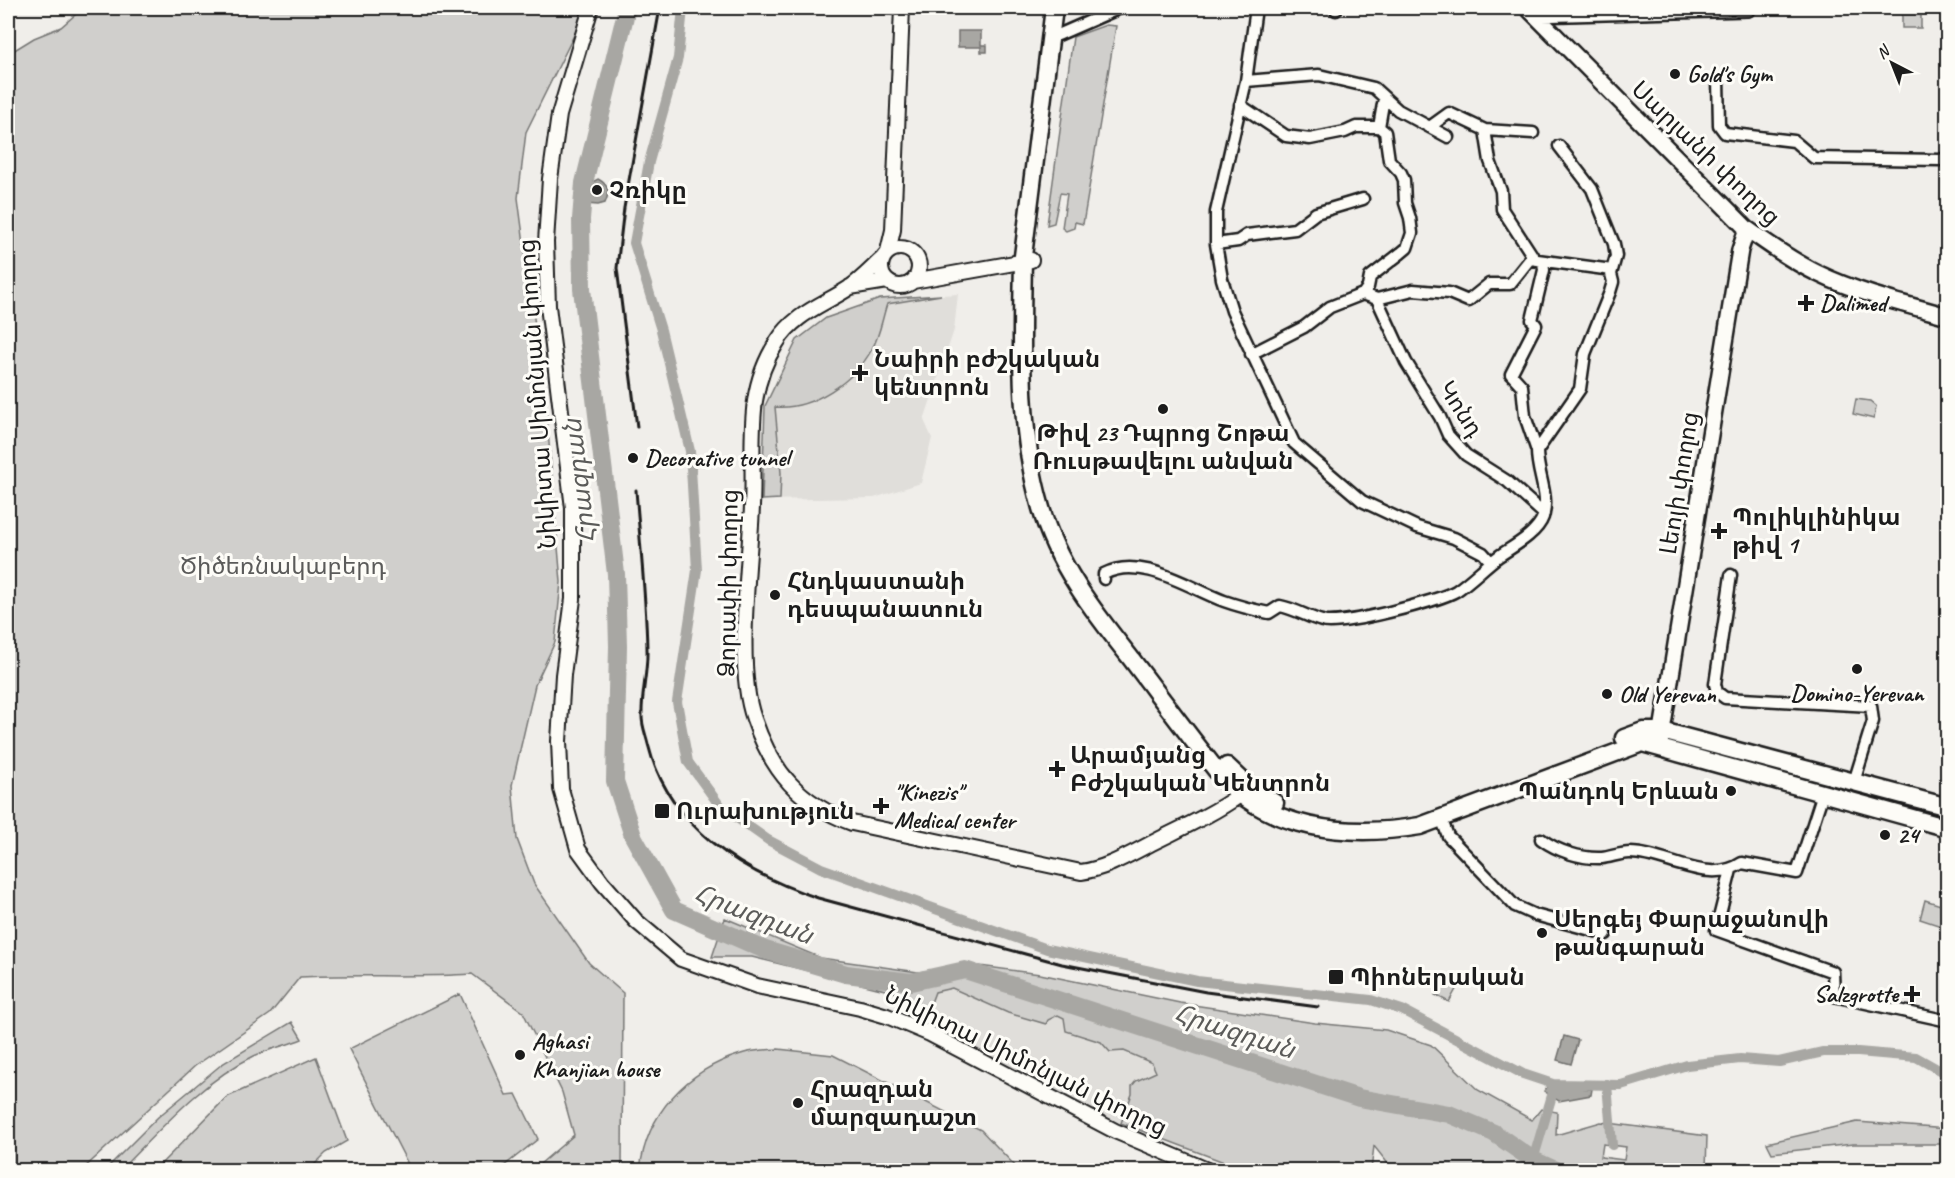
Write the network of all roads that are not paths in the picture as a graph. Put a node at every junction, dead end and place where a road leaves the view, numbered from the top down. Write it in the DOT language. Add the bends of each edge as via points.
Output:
graph roads {
  1 [pos="591,8"];
  2 [pos="902,8"];
  3 [pos="1054,8"];
  4 [pos="1065,8"];
  5 [pos="1086,8"];
  6 [pos="1256,8"];
  7 [pos="1748,8"];
  8 [pos="1115,10"];
  9 [pos="1531,11"];
  10 [pos="1056,35"];
  11 [pos="1718,79"];
  12 [pos="1246,81"];
  13 [pos="1384,98"];
  14 [pos="1240,105"];
  15 [pos="1431,126"];
  16 [pos="1379,127"];
  17 [pos="1485,130"];
  18 [pos="1533,133"];
  19 [pos="1448,137"];
  20 [pos="1559,146"];
  21 [pos="1947,156"];
  22 [pos="1363,199"];
  23 [pos="1747,229"];
  24 [pos="893,230"];
  25 [pos="1216,244"];
  26 [pos="902,248"];
  27 [pos="885,255"];
  28 [pos="1027,258"];
  29 [pos="917,259"];
  30 [pos="1530,259"];
  31 [pos="1543,262"];
  32 [pos="1612,270"];
  33 [pos="887,281"];
  34 [pos="913,281"];
  35 [pos="850,287"];
  36 [pos="1363,294"];
  37 [pos="1377,299"];
  38 [pos="1947,316"];
  39 [pos="1251,354"];
  40 [pos="1537,451"];
  41 [pos="1544,514"];
  42 [pos="1491,562"];
  43 [pos="1731,575"];
  44 [pos="1104,579"];
  45 [pos="1661,739"];
  46 [pos="1854,782"];
  47 [pos="1823,793"];
  48 [pos="1240,795"];
  49 [pos="1947,807"];
  50 [pos="1441,818"];
  51 [pos="1947,828"];
  52 [pos="1541,839"];
  53 [pos="1731,870"];
  54 [pos="1606,934"];
  55 [pos="1947,1021"];
  56 [pos="1207,1170"];
  1 -- 56 [label="street, Նիկիտա Սիմոնյան փողոց" via="559,115 546,242 548,306 573,508 573,599 559,741 561,789 578,849 636,921 681,958 757,986 887,1016 930,1034 1115,1131"];
  2 -- 24 [label="street"];
  3 -- 10 [label="main road"];
  4 -- 10 [label="main road"];
  5 -- 8 [label="street"];
  6 -- 12 [label="street"];
  7 -- 9 [label="main road"];
  8 -- 10 [label="street"];
  9 -- 23 [label="main road, Սարյանի փողոց"];
  10 -- 28 [label="main road"];
  10 -- 28 [label="main road" via="1057,62"];
  11 -- 21 [label="street" via="1719,125 1725,133 1794,141 1814,158 1941,160"];
  12 -- 13 [label="street" via="1319,75 1374,88"];
  12 -- 14 [label="street"];
  13 -- 15 [label="street" via="1398,110"];
  13 -- 16 [label="street"];
  14 -- 16 [label="street" via="1286,136 1310,139 1356,127"];
  14 -- 25 [label="street" via="1216,212"];
  15 -- 17 [label="street" via="1449,113"];
  15 -- 19 [label="street"];
  16 -- 36 [label="street" via="1385,132 1389,160 1404,180 1412,233 1407,248 1370,277"];
  17 -- 18 [label="street"];
  17 -- 30 [label="street" via="1502,209 1528,247"];
  20 -- 32 [label="street" via="1585,178 1602,210 1616,256"];
  22 -- 25 [label="street" via="1316,213 1295,229 1246,235"];
  23 -- 38 [label="main road, Սարյանի փողոց" via="1818,273 1861,291"];
  23 -- 45 [label="main road, Լեոյի փողոց" via="1738,261"];
  24 -- 26 [label="street"];
  24 -- 27 [label="street"];
  25 -- 39 [label="street" via="1222,279"];
  26 -- 27 [label="street"];
  26 -- 29 [label="street"];
  27 -- 33 [label="street" via="881,270"];
  27 -- 35 [label="street"];
  28 -- 29 [label="street" via="938,270"];
  28 -- 34 [label="street"];
  28 -- 45 [label="main road" via="1034,445 1053,518 1090,588 1214,751 1248,786 1300,814 1343,824 1380,824 1422,816 1643,731"];
  28 -- 48 [label="main road" via="1024,413 1040,508 1047,527 1064,562 1119,644"];
  29 -- 34 [label="street" via="918,273"];
  30 -- 31 [label="street"];
  30 -- 37 [label="street" via="1510,284 1489,284 1468,301 1449,293 1413,290"];
  31 -- 32 [label="street"];
  31 -- 40 [label="street" via="1532,320 1536,325 1511,374 1522,386 1525,416"];
  32 -- 40 [label="street" via="1613,282 1585,354 1580,389"];
  33 -- 34 [label="street" via="900,286"];
  33 -- 35 [label="street"];
  35 -- 48 [label="street, Ձորափի փողոց" via="797,319 777,342 755,400 747,681 752,716 781,774 803,798 852,823 1081,872 1118,860 1220,810"];
  36 -- 37 [label="street"];
  36 -- 39 [label="street" via="1330,307 1304,327"];
  37 -- 41 [label="street, Կոնդ" via="1406,362 1448,435 1466,455 1507,481"];
  39 -- 42 [label="street" via="1294,443 1362,501 1417,527 1454,538"];
  40 -- 41 [label="street" via="1546,497"];
  41 -- 42 [label="street" via="1528,535"];
  42 -- 44 [label="street" via="1440,599 1381,614 1322,621 1280,606 1269,613 1243,607 1164,573 1120,567 1104,574"];
  43 -- 46 [label="street" via="1717,692 1725,698 1871,706 1873,721"];
  45 -- 46 [label="main road"];
  45 -- 47 [label="main road"];
  45 -- 50 [label="main road" via="1633,745"];
  46 -- 49 [label="main road"];
  47 -- 51 [label="main road"];
  47 -- 53 [label="street" via="1797,873 1742,863"];
  48 -- 50 [label="main road" via="1288,819 1338,831 1386,832"];
  50 -- 54 [label="street" via="1448,836 1515,906"];
  52 -- 53 [label="street" via="1552,847 1588,858 1630,853 1695,869"];
  53 -- 55 [label="street" via="1716,930 1833,972 1834,996"];
}
